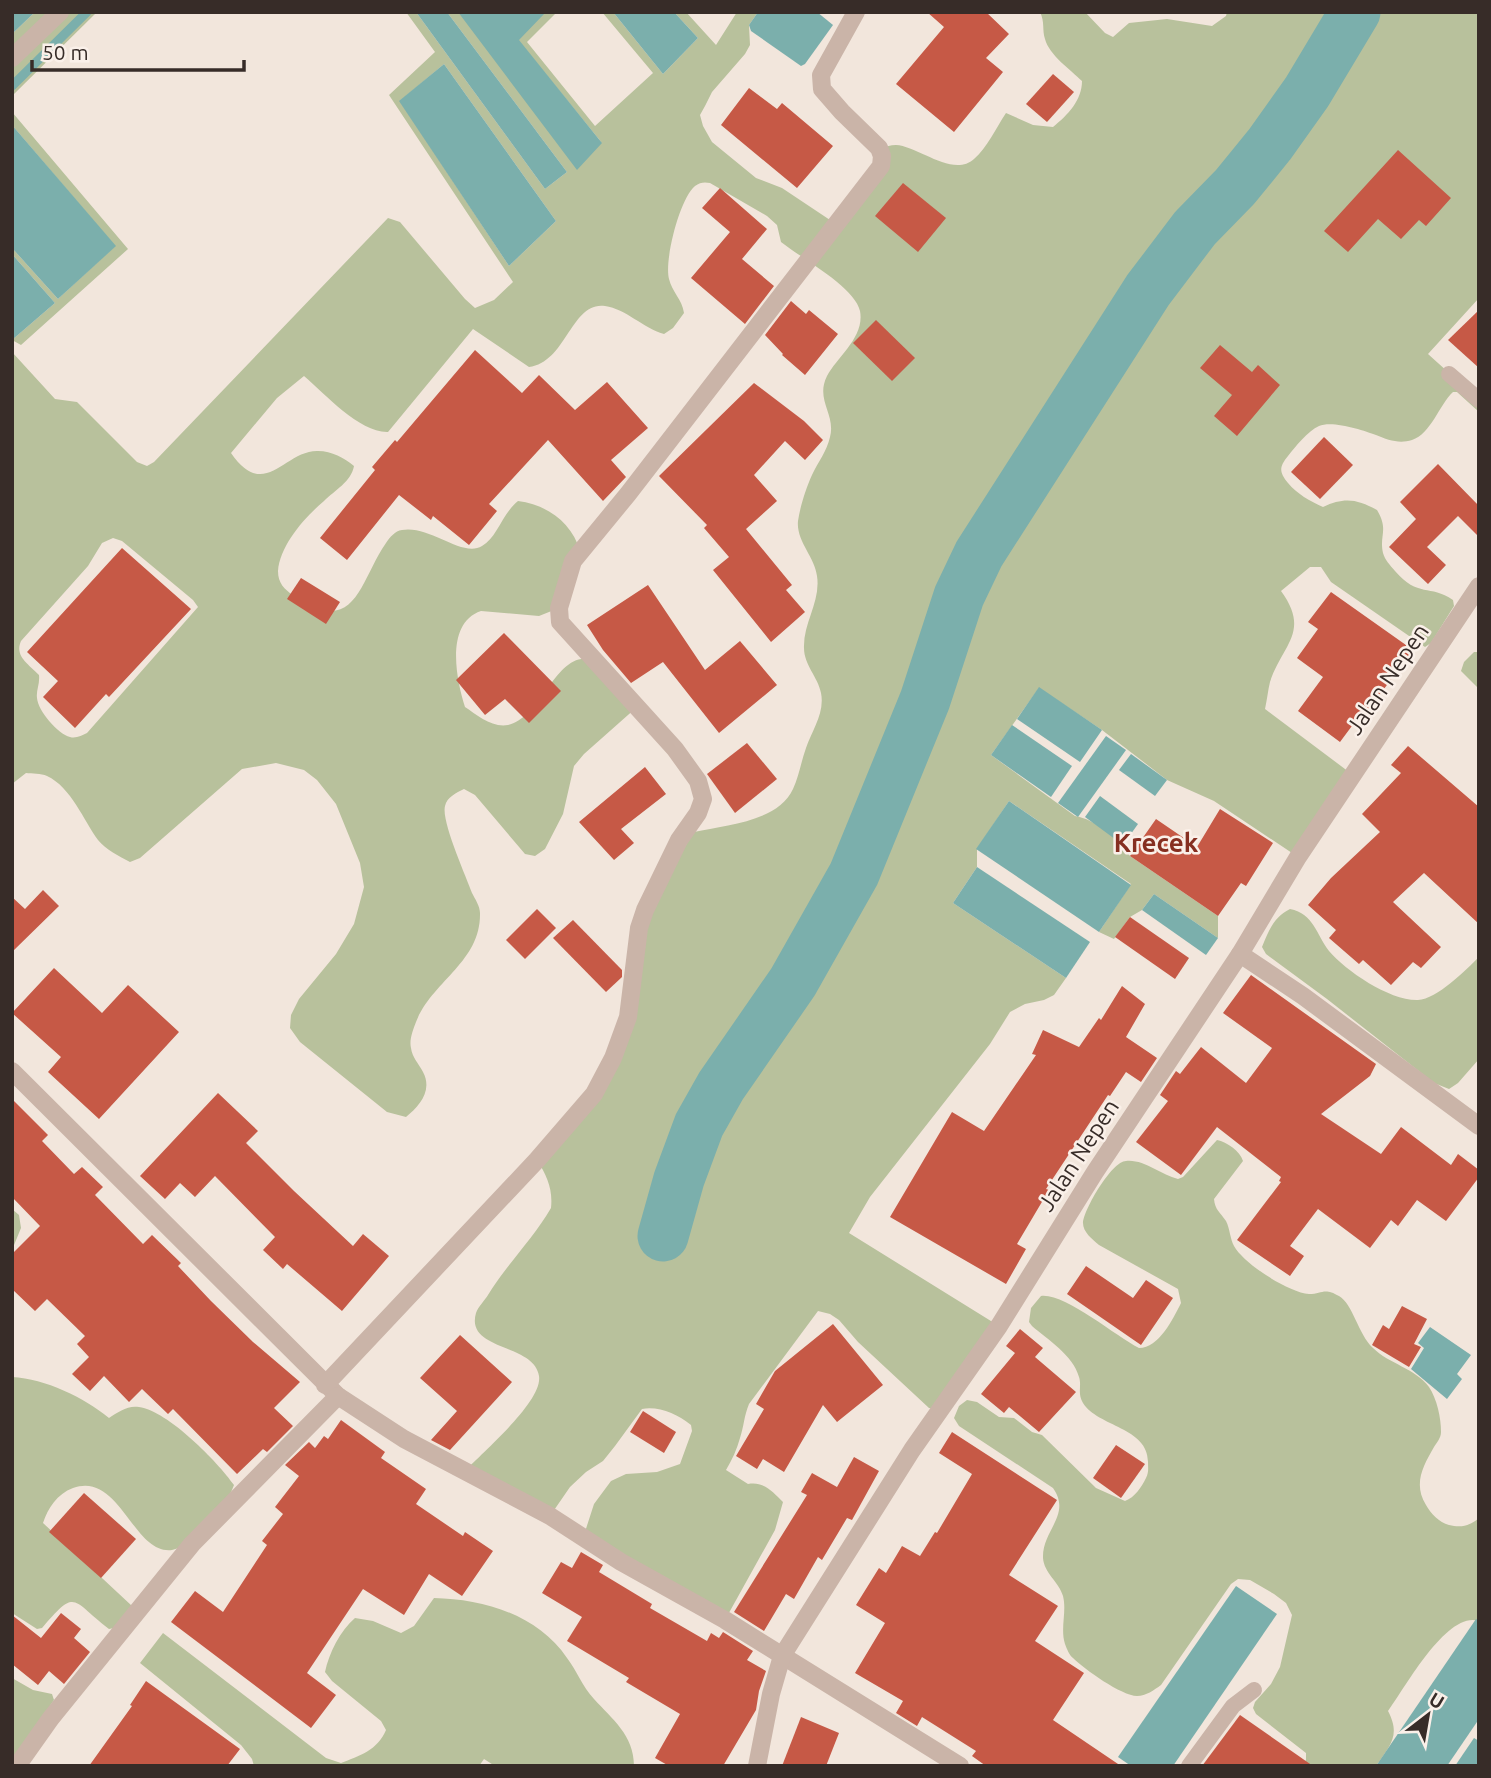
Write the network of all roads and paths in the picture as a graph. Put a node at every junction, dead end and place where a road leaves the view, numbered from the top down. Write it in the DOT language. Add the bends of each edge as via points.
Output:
graph roads {
  1 [pos="60,12"];
  2 [pos="856,12"];
  3 [pos="12,58"];
  4 [pos="1449,374"];
  5 [pos="1479,400"];
  6 [pos="1479,586"];
  7 [pos="1240,954"];
  8 [pos="12,1071"];
  9 [pos="1479,1126"];
  10 [pos="331,1390"];
  11 [pos="782,1656"];
  12 [pos="1254,1690"];
  13 [pos="17,1766"];
  14 [pos="757,1766"];
  15 [pos="960,1766"];
  16 [pos="1189,1766"];
  1 -- 3 [label="street"];
  2 -- 10 [label="street" via="821,75 821,89 879,148 881,166 573,561 563,590 560,622 675,749 698,781 703,799 645,910 628,1017 613,1058 594,1094"];
  4 -- 5 [label="lane"];
  6 -- 7 [label="street, Jalan Nepen" via="1298,857"];
  7 -- 9 [label="street"];
  7 -- 11 [label="street, Jalan Nepen" via="999,1326 912,1450"];
  8 -- 10 [label="street"];
  10 -- 11 [label="street" via="404,1438 550,1516"];
  10 -- 13 [label="street" via="192,1544"];
  11 -- 14 [label="street, Jalan Nepen"];
  11 -- 15 [label="street"];
  12 -- 16 [label="lane" via="1233,1706"];
}
